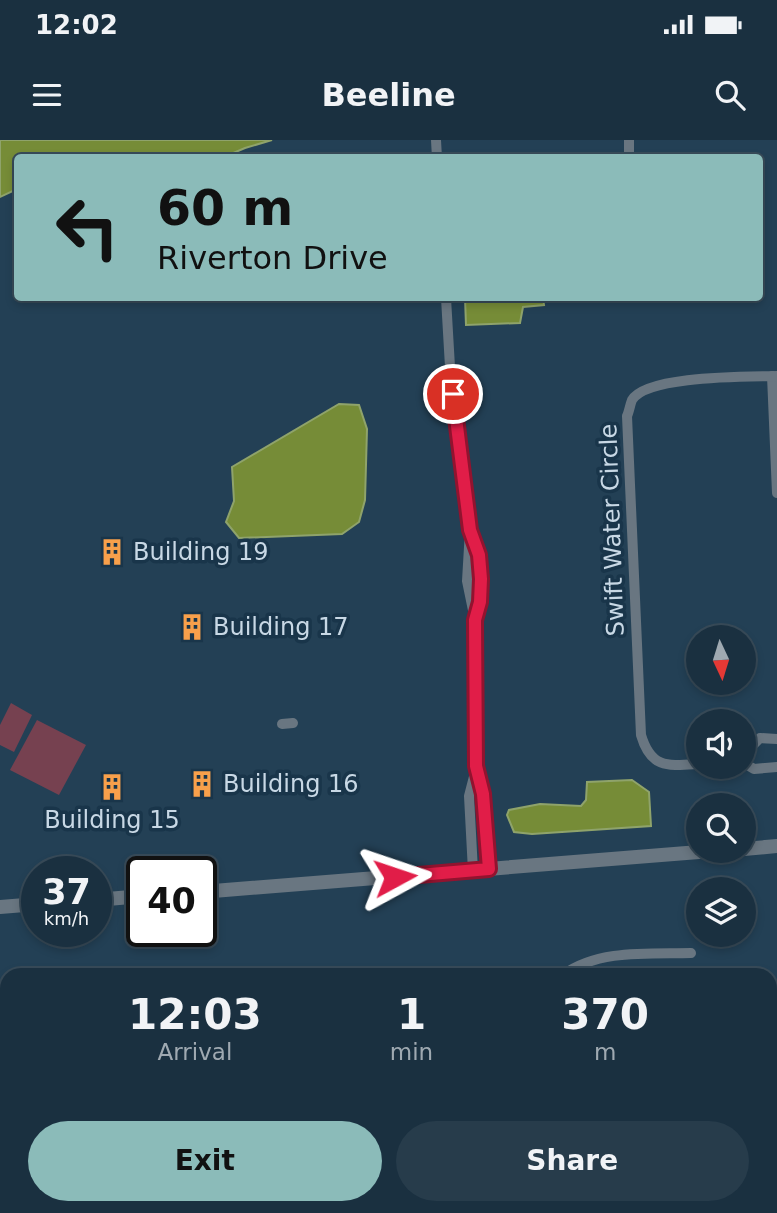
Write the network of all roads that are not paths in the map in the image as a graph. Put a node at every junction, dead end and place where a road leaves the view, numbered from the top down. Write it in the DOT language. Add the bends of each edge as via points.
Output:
graph roads {
  1 [pos="446,301"];
  2 [pos="774,376"];
  3 [pos="777,493"];
  4 [pos="777,739"];
  5 [pos="756,742"];
  6 [pos="686,765"];
  7 [pos="476,766"];
  8 [pos="777,767"];
  9 [pos="756,769"];
  10 [pos="777,846"];
  11 [pos="756,848"];
  12 [pos="686,853"];
  13 [pos="489,869"];
  14 [pos="473,871"];
  15 [pos="217,891"];
  16 [pos="21,905"];
  17 [pos="0,907"];
  18 [pos="691,953"];
  19 [pos="576,968"];
  1 -- 7 [label="street" via="470,530 481,579 475,620"];
  2 -- 3 [label="street"];
  2 -- 6 [label="street, Swift Water Circle" via="671,382 632,399 627,416 641,735 654,760 669,766"];
  4 -- 5 [label="street"];
  7 -- 13 [label="street"];
  7 -- 14 [label="street" via="469,796"];
  8 -- 9 [label="street"];
  10 -- 11 [label="street"];
  12 -- 13 [label="street"];
  13 -- 14 [label="street"];
  14 -- 15 [label="street"];
  16 -- 17 [label="street"];
  18 -- 19 [label="street" via="621,955"];
}
